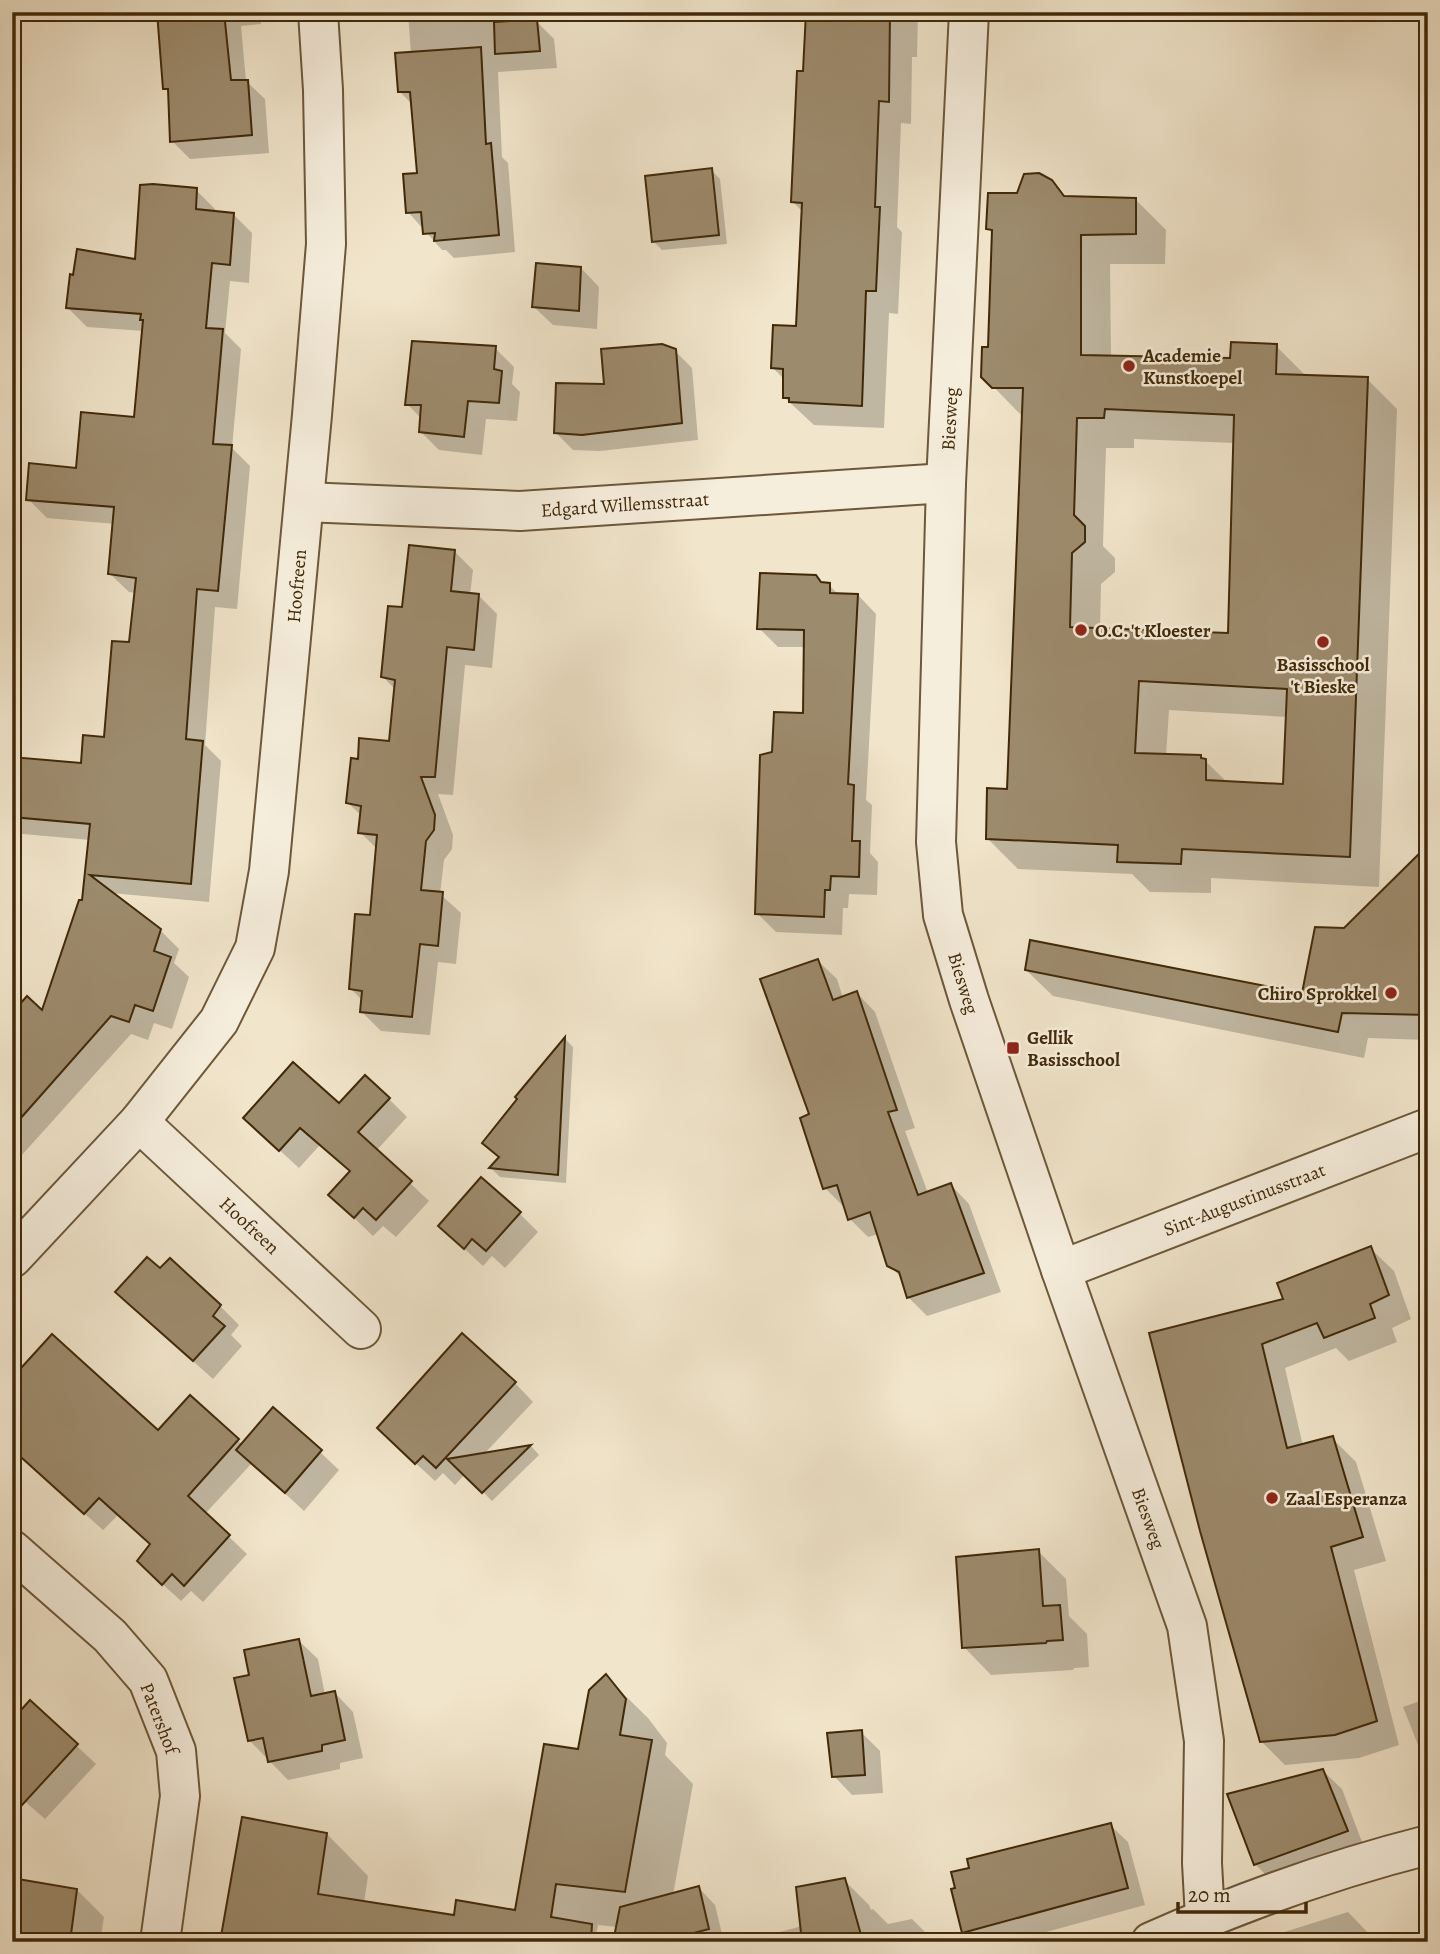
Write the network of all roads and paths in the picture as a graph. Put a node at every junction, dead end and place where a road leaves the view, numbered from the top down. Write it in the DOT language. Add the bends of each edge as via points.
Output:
graph roads {
  1 [pos="318,12"];
  2 [pos="969,12"];
  3 [pos="946,483"];
  4 [pos="304,502"];
  5 [pos="139,1122"];
  6 [pos="1428,1128"];
  7 [pos="12,1258"];
  8 [pos="1061,1270"];
  9 [pos="361,1329"];
  10 [pos="12,1550"];
  11 [pos="1428,1846"];
  12 [pos="1205,1918"];
  13 [pos="160,1942"];
  14 [pos="1151,1942"];
  1 -- 4 [label="street, Hoofreen" via="326,244"];
  2 -- 3 [label="street, Biesweg"];
  3 -- 4 [label="street, Edgard Willemsstraat" via="520,511"];
  3 -- 8 [label="street, Biesweg" via="936,842 943,915"];
  4 -- 5 [label="street, Hoofreen" via="269,871 255,948 219,1021"];
  5 -- 7 [label="street, Hoofreen"];
  5 -- 9 [label="street, Hoofreen"];
  6 -- 8 [label="street, Sint-Augustinusstraat"];
  8 -- 12 [label="street, Biesweg" via="1187,1626 1204,1741"];
  10 -- 13 [label="street, Patershof" via="110,1636 148,1680 176,1751 180,1796"];
  11 -- 12 [label="street" via="1360,1862"];
  12 -- 14 [label="street"];
}
